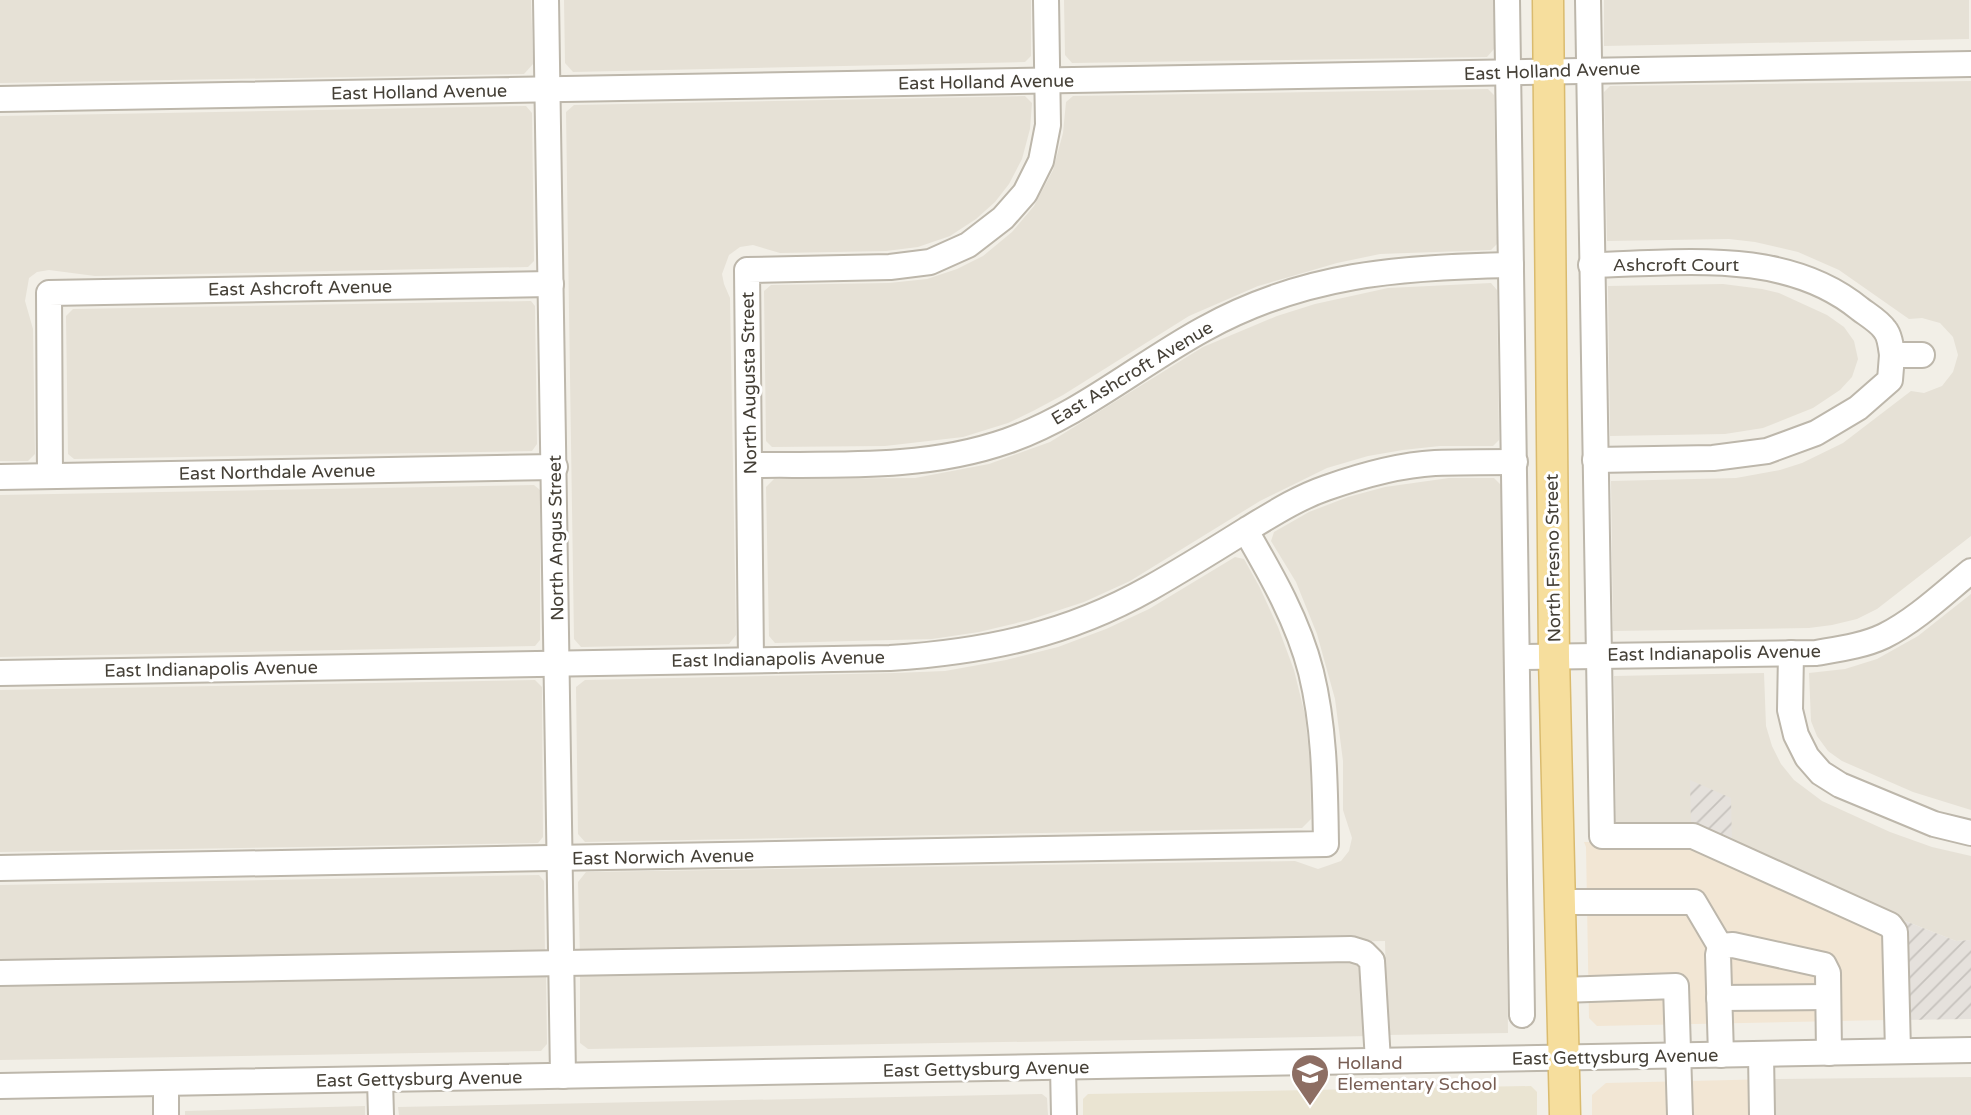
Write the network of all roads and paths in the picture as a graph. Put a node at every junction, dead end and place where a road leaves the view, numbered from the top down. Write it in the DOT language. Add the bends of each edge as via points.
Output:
graph roads {
  1 [pos="546,0"];
  2 [pos="1046,0"];
  3 [pos="1507,0"];
  4 [pos="1548,0"];
  5 [pos="1588,0"];
  6 [pos="1971,64"];
  7 [pos="1589,70"];
  8 [pos="1548,71"];
  9 [pos="1508,73"];
  10 [pos="1047,81"];
  11 [pos="548,90"];
  12 [pos="0,99"];
  13 [pos="1511,265"];
  14 [pos="1591,265"];
  15 [pos="551,284"];
  16 [pos="1892,355"];
  17 [pos="1922,355"];
  18 [pos="1595,460"];
  19 [pos="1514,462"];
  20 [pos="750,464"];
  21 [pos="555,467"];
  22 [pos="50,476"];
  23 [pos="0,477"];
  24 [pos="1246,530"];
  25 [pos="1971,571"];
  26 [pos="1791,653"];
  27 [pos="1598,656"];
  28 [pos="1517,657"];
  29 [pos="1554,657"];
  30 [pos="751,660"];
  31 [pos="558,663"];
  32 [pos="0,673"];
  33 [pos="1971,833"];
  34 [pos="561,859"];
  35 [pos="0,868"];
  36 [pos="1559,902"];
  37 [pos="1720,946"];
  38 [pos="562,963"];
  39 [pos="0,973"];
  40 [pos="1562,990"];
  41 [pos="1828,997"];
  42 [pos="1719,998"];
  43 [pos="1522,1015"];
  44 [pos="1971,1050"];
  45 [pos="1898,1051"];
  46 [pos="1829,1053"];
  47 [pos="1760,1054"];
  48 [pos="1679,1055"];
  49 [pos="1721,1055"];
  50 [pos="1564,1058"];
  51 [pos="1378,1061"];
  52 [pos="1063,1068"];
  53 [pos="564,1076"];
  54 [pos="380,1080"];
  55 [pos="166,1084"];
  56 [pos="0,1086"];
  57 [pos="166,1115"];
  58 [pos="381,1115"];
  59 [pos="1064,1115"];
  60 [pos="1565,1115"];
  61 [pos="1680,1115"];
  62 [pos="1762,1115"];
  1 -- 11 [label="street, North Angus Street"];
  2 -- 10 [label="street, North Augusta Street"];
  3 -- 9 [label="street, North Fresno Street"];
  4 -- 8 [label="main road, North Fresno Street"];
  5 -- 7 [label="street"];
  6 -- 7 [label="street, East Holland Avenue"];
  7 -- 8 [label="street, East Holland Avenue"];
  7 -- 14 [label="street"];
  8 -- 9 [label="street, East Holland Avenue"];
  8 -- 29 [label="main road, North Fresno Street"];
  9 -- 10 [label="street, East Holland Avenue"];
  9 -- 13 [label="street, North Fresno Street"];
  10 -- 11 [label="street, East Holland Avenue"];
  10 -- 20 [label="street, North Augusta Street" via="1048,125 1041,161 1018,202 968,245 930,262 890,267 747,270"];
  11 -- 12 [label="street, East Holland Avenue"];
  11 -- 15 [label="street, North Angus Street"];
  13 -- 19 [label="street, North Fresno Street"];
  13 -- 20 [label="street, East Ashcroft Avenue" via="1373,273 1271,299 1205,328 1047,424 970,452 886,463"];
  14 -- 16 [label="street, Ashcroft Court" via="1713,263 1762,267 1812,279 1852,302 1886,330"];
  14 -- 18 [label="street"];
  15 -- 21 [label="street, North Angus Street"];
  15 -- 22 [label="street, East Ashcroft Avenue" via="49,293"];
  16 -- 17 [label="street"];
  16 -- 18 [label="street" via="1889,380 1858,408 1816,432 1767,451 1713,458"];
  18 -- 27 [label="street"];
  19 -- 24 [label="street, East Indianapolis Avenue" via="1432,463 1374,473 1323,489"];
  19 -- 28 [label="street, North Fresno Street"];
  20 -- 30 [label="street, North Augusta Street"];
  21 -- 22 [label="street, East Northdale Avenue"];
  21 -- 31 [label="street, North Angus Street"];
  22 -- 23 [label="street, East Northdale Avenue"];
  24 -- 30 [label="street, East Indianapolis Avenue" via="1100,615 1047,634 942,654"];
  24 -- 34 [label="street, East Norwich Avenue" via="1279,588 1311,671 1321,727 1326,844"];
  25 -- 26 [label="street, East Indianapolis Avenue" via="1884,636 1850,647"];
  26 -- 27 [label="street, East Indianapolis Avenue"];
  26 -- 33 [label="street" via="1790,710 1796,735 1821,773 1922,819"];
  27 -- 29 [label="street, East Indianapolis Avenue"];
  27 -- 45 [label="street" via="1602,836 1693,835 1890,925 1895,932"];
  28 -- 29 [label="street, East Indianapolis Avenue"];
  28 -- 43 [label="street, North Fresno Street"];
  29 -- 36 [label="main road, North Fresno Street"];
  30 -- 31 [label="street, East Indianapolis Avenue"];
  31 -- 32 [label="street, East Indianapolis Avenue"];
  31 -- 34 [label="street, North Angus Street"];
  34 -- 35 [label="street, East Norwich Avenue"];
  34 -- 38 [label="street, North Angus Street"];
  36 -- 37 [label="street" via="1694,902"];
  36 -- 40 [label="main road, North Fresno Street"];
  37 -- 41 [label="street" via="1824,965"];
  37 -- 42 [label="street"];
  38 -- 39 [label="street"];
  38 -- 51 [label="street" via="1351,949 1372,961"];
  38 -- 53 [label="street, North Angus Street"];
  40 -- 48 [label="street" via="1676,986"];
  40 -- 50 [label="main road, North Fresno Street"];
  41 -- 42 [label="street"];
  41 -- 46 [label="street"];
  42 -- 49 [label="street"];
  44 -- 45 [label="street, East Gettysburg Avenue"];
  45 -- 46 [label="street, East Gettysburg Avenue"];
  46 -- 47 [label="street, East Gettysburg Avenue"];
  47 -- 49 [label="street, East Gettysburg Avenue"];
  47 -- 62 [label="street"];
  48 -- 49 [label="street, East Gettysburg Avenue"];
  48 -- 50 [label="street, East Gettysburg Avenue"];
  48 -- 61 [label="street"];
  50 -- 51 [label="street, East Gettysburg Avenue"];
  50 -- 60 [label="main road, North Fresno Street"];
  51 -- 52 [label="street, East Gettysburg Avenue"];
  52 -- 53 [label="street, East Gettysburg Avenue"];
  52 -- 59 [label="street"];
  53 -- 54 [label="street, East Gettysburg Avenue"];
  54 -- 55 [label="street, East Gettysburg Avenue"];
  54 -- 58 [label="street"];
  55 -- 56 [label="street, East Gettysburg Avenue"];
  55 -- 57 [label="street"];
}
